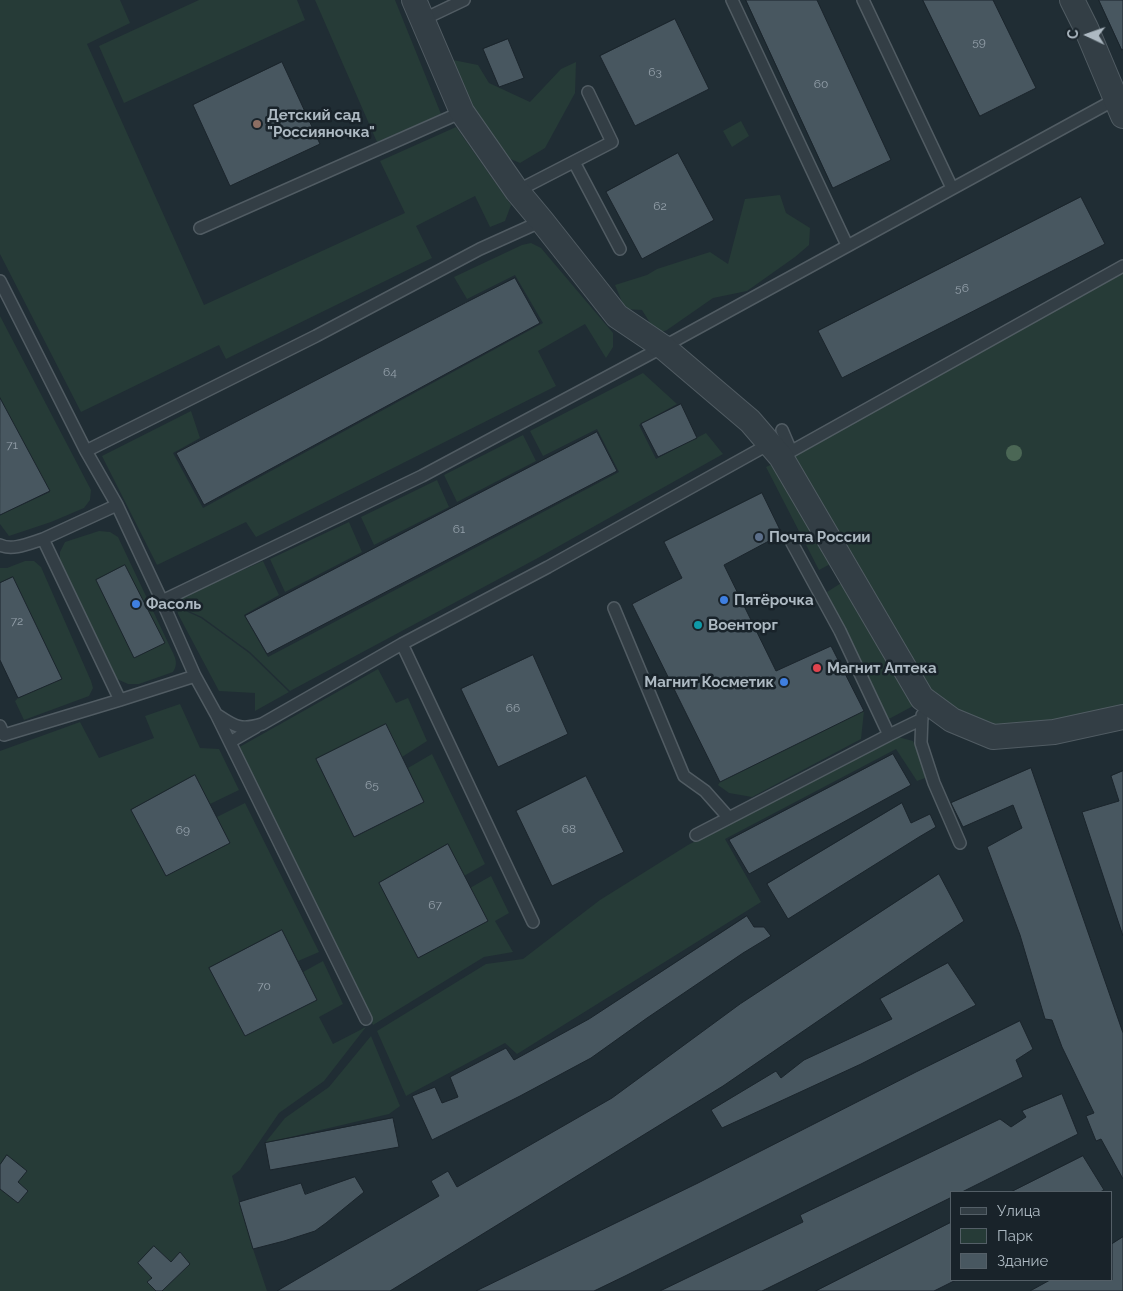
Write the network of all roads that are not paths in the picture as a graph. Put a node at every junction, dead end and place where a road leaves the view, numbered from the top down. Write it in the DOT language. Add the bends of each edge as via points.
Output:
graph roads {
  1 [pos="464,0"];
  2 [pos="732,0"];
  3 [pos="863,0"];
  4 [pos="1072,0"];
  5 [pos="418,10"];
  6 [pos="588,92"];
  7 [pos="1119,108"];
  8 [pos="462,112"];
  9 [pos="574,162"];
  10 [pos="952,188"];
  11 [pos="517,191"];
  12 [pos="542,221"];
  13 [pos="200,228"];
  14 [pos="847,245"];
  15 [pos="620,249"];
  16 [pos="1123,266"];
  17 [pos="0,281"];
  18 [pos="663,347"];
  19 [pos="781,445"];
  20 [pos="86,450"];
  21 [pos="116,505"];
  22 [pos="43,539"];
  23 [pos="792,543"];
  24 [pos="1,546"];
  25 [pos="162,601"];
  26 [pos="614,608"];
  27 [pos="402,644"];
  28 [pos="196,676"];
  29 [pos="120,700"];
  30 [pos="922,708"];
  31 [pos="216,714"];
  32 [pos="1123,717"];
  33 [pos="262,724"];
  34 [pos="0,726"];
  35 [pos="889,735"];
  36 [pos="230,742"];
  37 [pos="728,818"];
  38 [pos="696,835"];
  39 [pos="960,843"];
  40 [pos="532,922"];
  41 [pos="366,1019"];
  1 -- 5 [label="lane"];
  2 -- 14 [label="lane"];
  3 -- 10 [label="lane"];
  4 -- 7 [label="street"];
  5 -- 8 [label="street"];
  6 -- 9 [label="lane" via="612,142"];
  7 -- 10 [label="lane"];
  8 -- 11 [label="street"];
  8 -- 13 [label="lane"];
  9 -- 11 [label="lane"];
  9 -- 15 [label="lane"];
  10 -- 14 [label="lane"];
  11 -- 12 [label="street"];
  12 -- 18 [label="street" via="617,316"];
  12 -- 20 [label="lane"];
  14 -- 18 [label="lane"];
  16 -- 19 [label="lane"];
  17 -- 20 [label="lane"];
  18 -- 19 [label="street"];
  18 -- 25 [label="lane" via="422,476"];
  19 -- 27 [label="lane"];
  19 -- 30 [label="street"];
  20 -- 21 [label="lane"];
  21 -- 22 [label="lane"];
  21 -- 25 [label="lane"];
  22 -- 24 [label="lane" via="22,546"];
  22 -- 29 [label="lane"];
  23 -- 35 [label="lane" via="840,632"];
  25 -- 28 [label="lane"];
  26 -- 37 [label="lane" via="684,776 705,791"];
  27 -- 33 [label="lane"];
  27 -- 40 [label="lane"];
  28 -- 29 [label="lane"];
  28 -- 31 [label="lane"];
  29 -- 34 [label="lane" via="4,735"];
  30 -- 32 [label="street" via="993,737 1054,732"];
  30 -- 35 [label="lane"];
  30 -- 39 [label="lane" via="921,743"];
  31 -- 33 [label="lane" via="236,727"];
  31 -- 36 [label="lane"];
  33 -- 36 [label="lane"];
  35 -- 37 [label="lane"];
  36 -- 41 [label="lane"];
  37 -- 38 [label="lane"];
}
